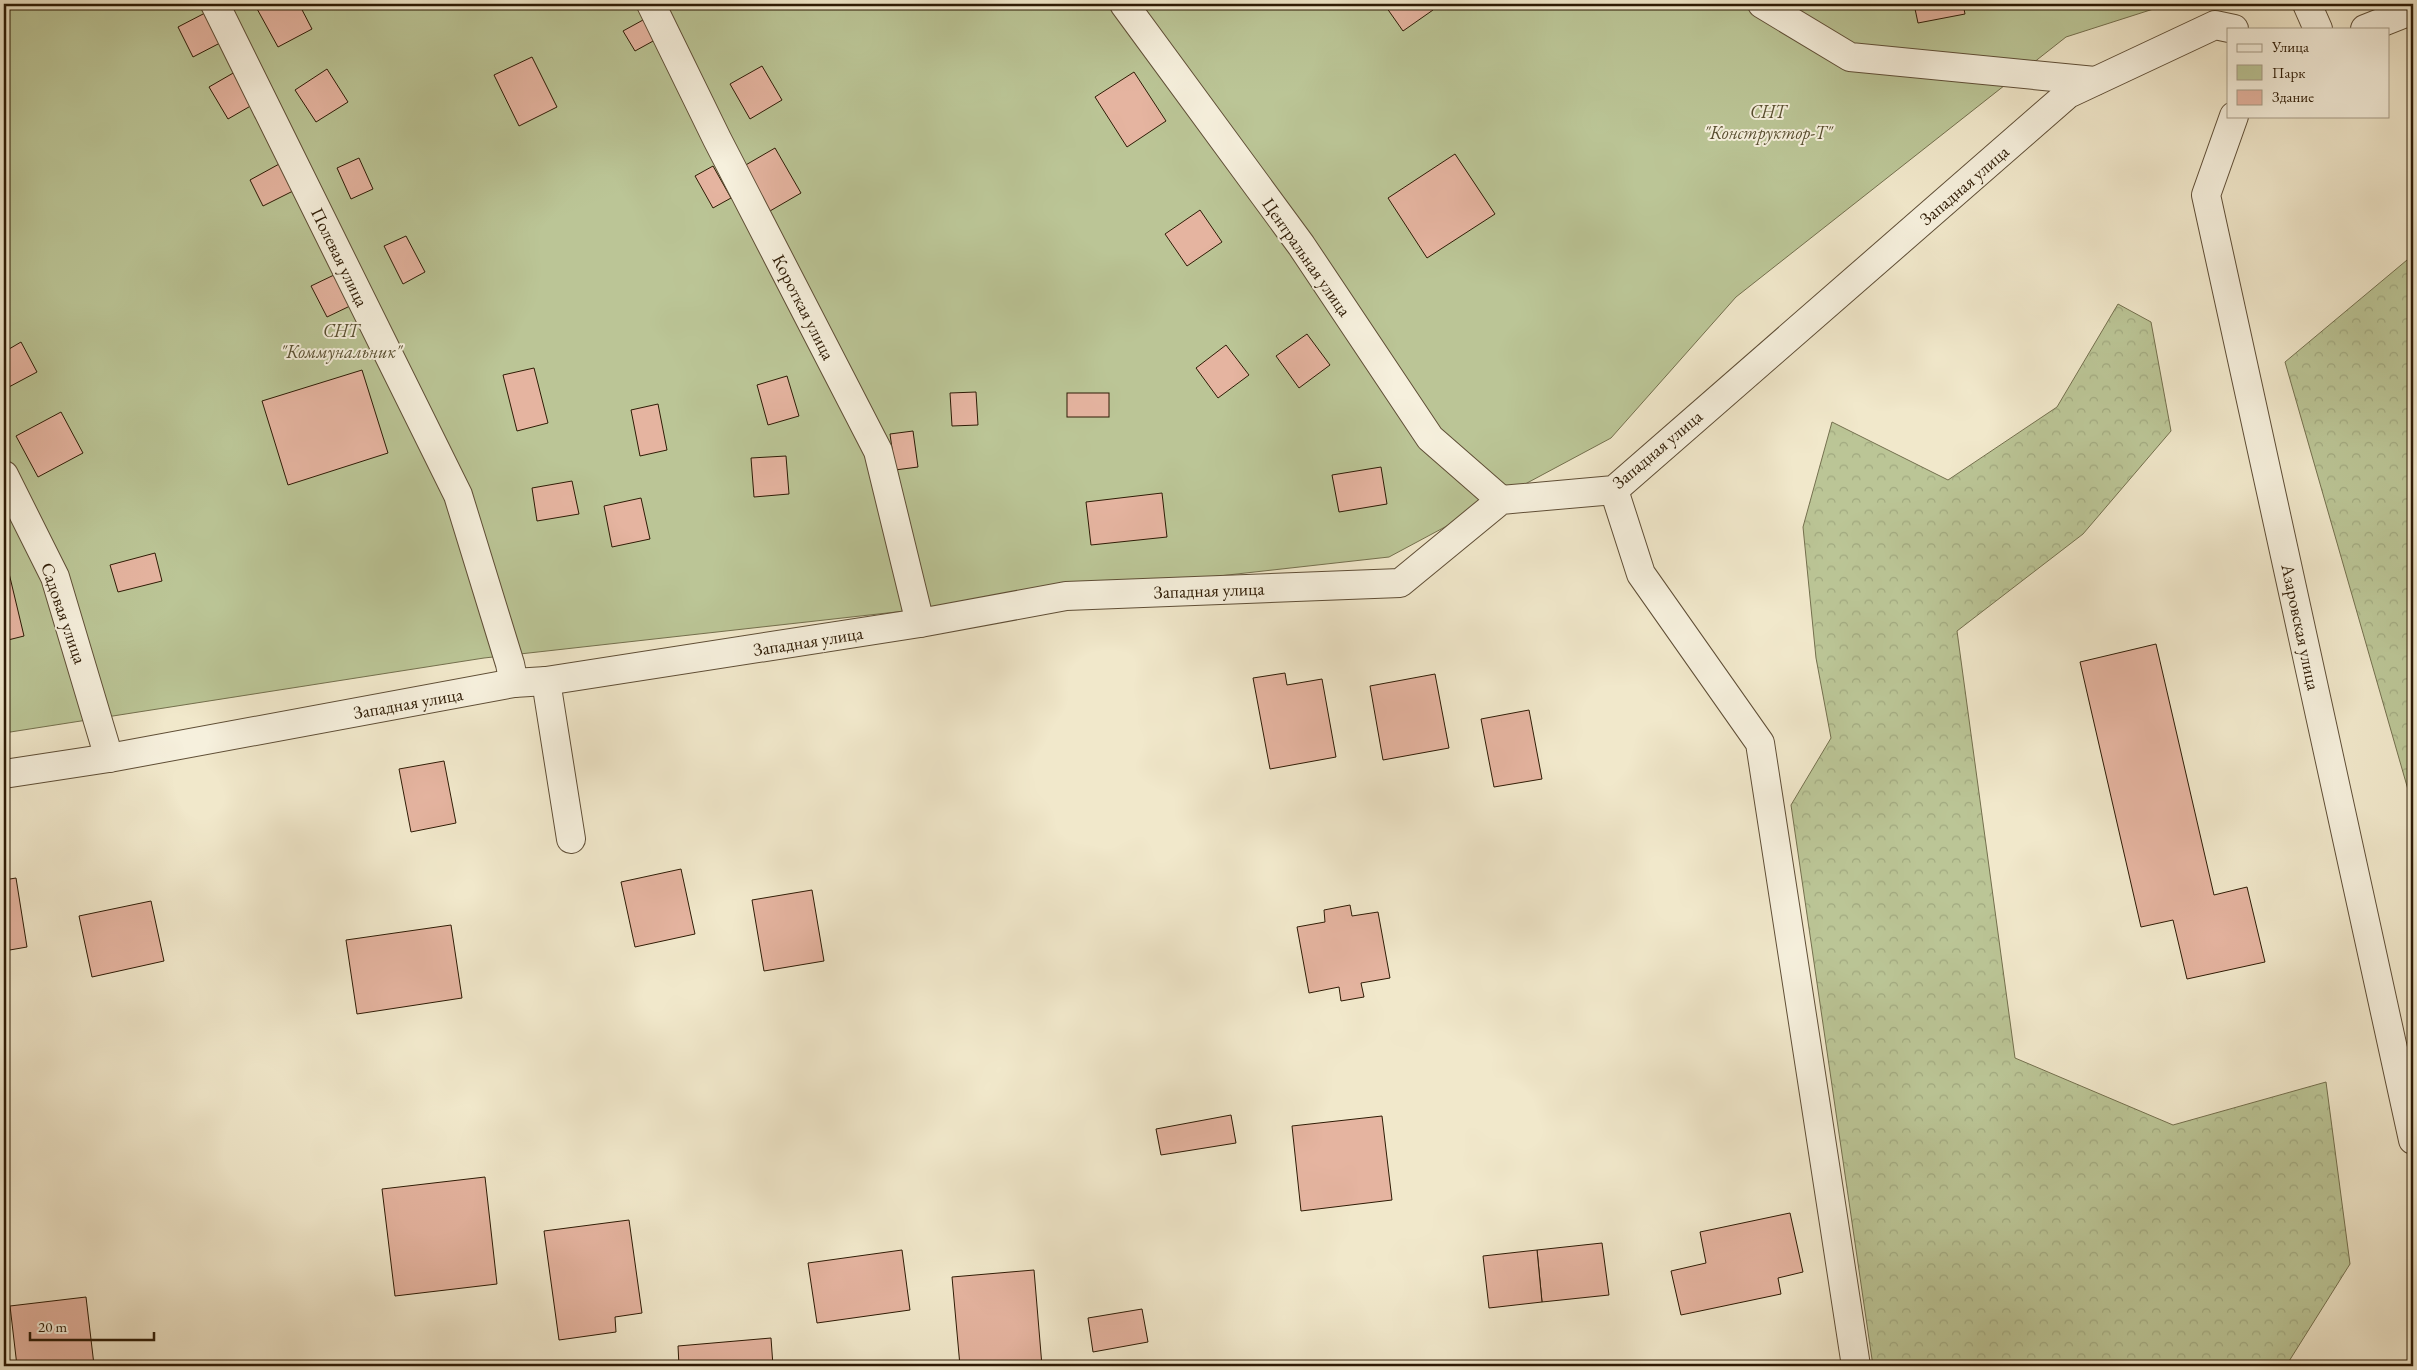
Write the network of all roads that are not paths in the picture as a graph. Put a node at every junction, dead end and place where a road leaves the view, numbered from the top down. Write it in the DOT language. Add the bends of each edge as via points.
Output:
graph roads {
  1 [pos="215,4"];
  2 [pos="651,4"];
  3 [pos="1124,4"];
  4 [pos="1762,4"];
  5 [pos="2307,4"];
  6 [pos="2413,10"];
  7 [pos="2228,28"];
  8 [pos="2318,28"];
  9 [pos="2368,28"];
  10 [pos="2096,81"];
  11 [pos="2233,118"];
  12 [pos="4,475"];
  13 [pos="1614,490"];
  14 [pos="1501,500"];
  15 [pos="920,623"];
  16 [pos="546,682"];
  17 [pos="514,684"];
  18 [pos="109,758"];
  19 [pos="4,774"];
  20 [pos="571,839"];
  21 [pos="2413,1140"];
  22 [pos="1856,1366"];
  1 -- 17 [label="street, Полевая улица" via="458,495"];
  2 -- 15 [label="street, Короткая улица" via="878,451"];
  3 -- 14 [label="street, Центральная улица" via="1301,245 1430,438"];
  4 -- 10 [label="street" via="1850,57"];
  5 -- 8 [label="street"];
  6 -- 9 [label="street"];
  7 -- 10 [label="street, Западная улица" via="2215,26"];
  10 -- 13 [label="street, Западная улица" via="2068,94"];
  11 -- 21 [label="street, Азаровская улица" via="2206,195"];
  12 -- 18 [label="street, Садовая улица" via="55,577"];
  13 -- 14 [label="street, Западная улица"];
  13 -- 22 [label="street" via="1641,574 1760,744"];
  14 -- 15 [label="street, Западная улица" via="1400,583 1066,596"];
  15 -- 16 [label="street, Западная улица"];
  16 -- 17 [label="street, Западная улица"];
  16 -- 20 [label="street"];
  17 -- 18 [label="street, Западная улица"];
  18 -- 19 [label="street, Западная улица"];
}
